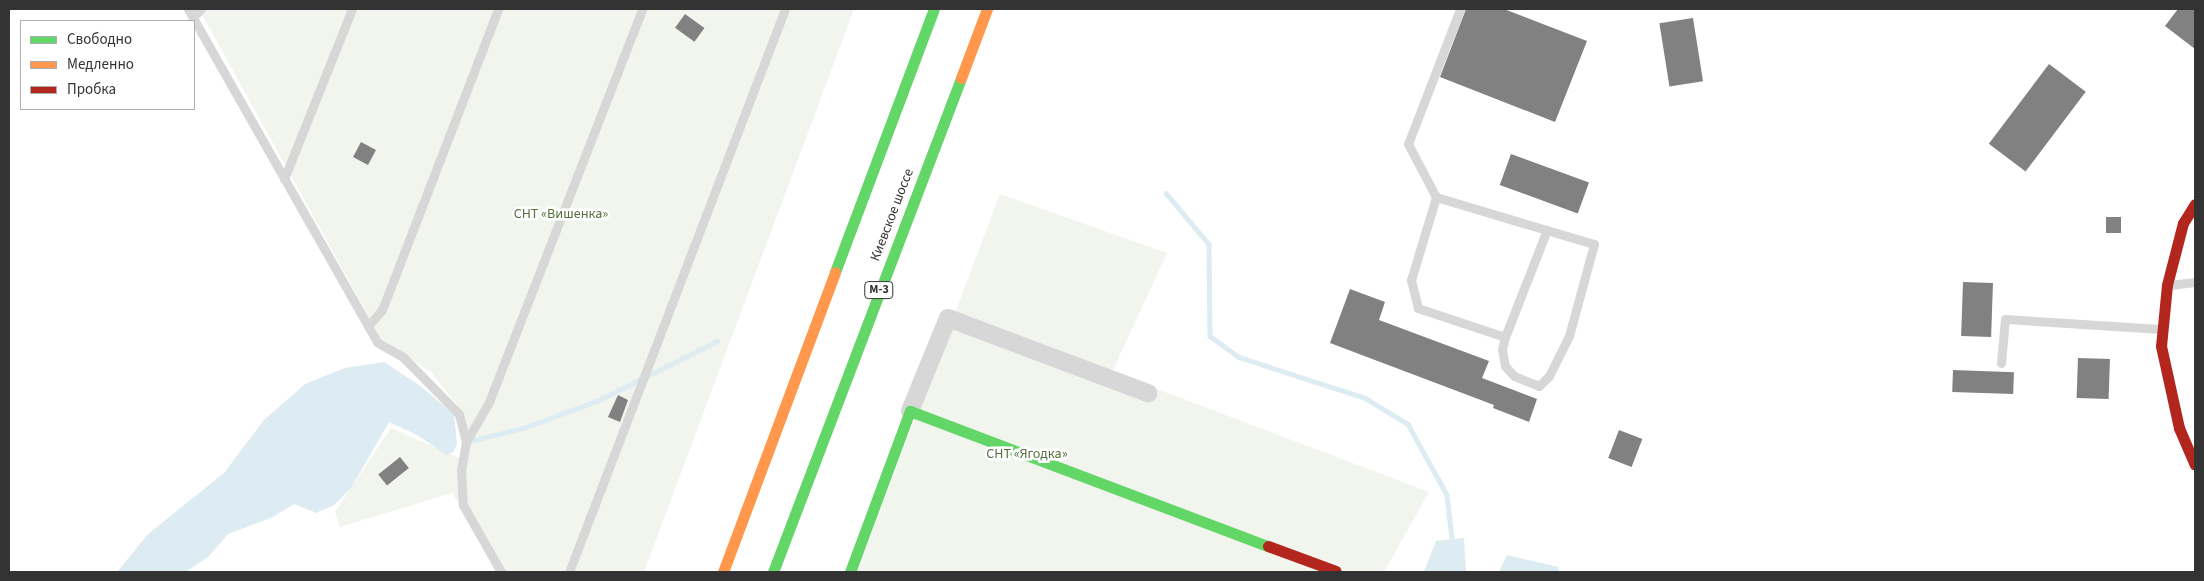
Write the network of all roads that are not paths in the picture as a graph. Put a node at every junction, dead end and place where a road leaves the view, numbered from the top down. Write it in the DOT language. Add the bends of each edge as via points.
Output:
graph roads {
  1 [pos="201,9"];
  2 [pos="352,9"];
  3 [pos="498,9"];
  4 [pos="642,9"];
  5 [pos="785,9"];
  6 [pos="934,9"];
  7 [pos="987,9"];
  8 [pos="1460,9"];
  9 [pos="190,13"];
  10 [pos="195,22"];
  11 [pos="284,179"];
  12 [pos="1436,196"];
  13 [pos="2195,204"];
  14 [pos="1547,230"];
  15 [pos="2195,282"];
  16 [pos="2167,285"];
  17 [pos="368,326"];
  18 [pos="2161,329"];
  19 [pos="1505,337"];
  20 [pos="2001,362"];
  21 [pos="1148,393"];
  22 [pos="910,411"];
  23 [pos="466,442"];
  24 [pos="2195,465"];
  25 [pos="1336,571"];
  26 [pos="501,572"];
  27 [pos="569,572"];
  28 [pos="723,572"];
  29 [pos="773,572"];
  30 [pos="850,572"];
  1 -- 9 [label="lane"];
  2 -- 11 [label="lane"];
  3 -- 17 [label="lane" via="382,310"];
  4 -- 23 [label="lane" via="489,402"];
  5 -- 27 [label="lane"];
  6 -- 28 [label="main road"];
  7 -- 29 [label="main road, Киевское шоссе / М-3"];
  8 -- 12 [label="lane" via="1408,144"];
  10 -- 11 [label="lane"];
  11 -- 17 [label="lane"];
  12 -- 14 [label="lane"];
  12 -- 19 [label="lane" via="1411,280 1418,308"];
  13 -- 16 [label="main road" via="2183,224"];
  14 -- 19 [label="lane"];
  14 -- 19 [label="lane" via="1594,244 1568,336 1548,376 1539,386 1514,376 1505,366 1502,349"];
  15 -- 16 [label="lane"];
  16 -- 18 [label="main road"];
  17 -- 23 [label="lane" via="377,342 403,356 459,414"];
  18 -- 20 [label="lane" via="2005,319"];
  18 -- 24 [label="main road" via="2161,346 2179,428"];
  21 -- 22 [label="street" via="948,318"];
  22 -- 25 [label="main road"];
  22 -- 30 [label="main road"];
  23 -- 26 [label="lane" via="461,470 463,505"];
}
